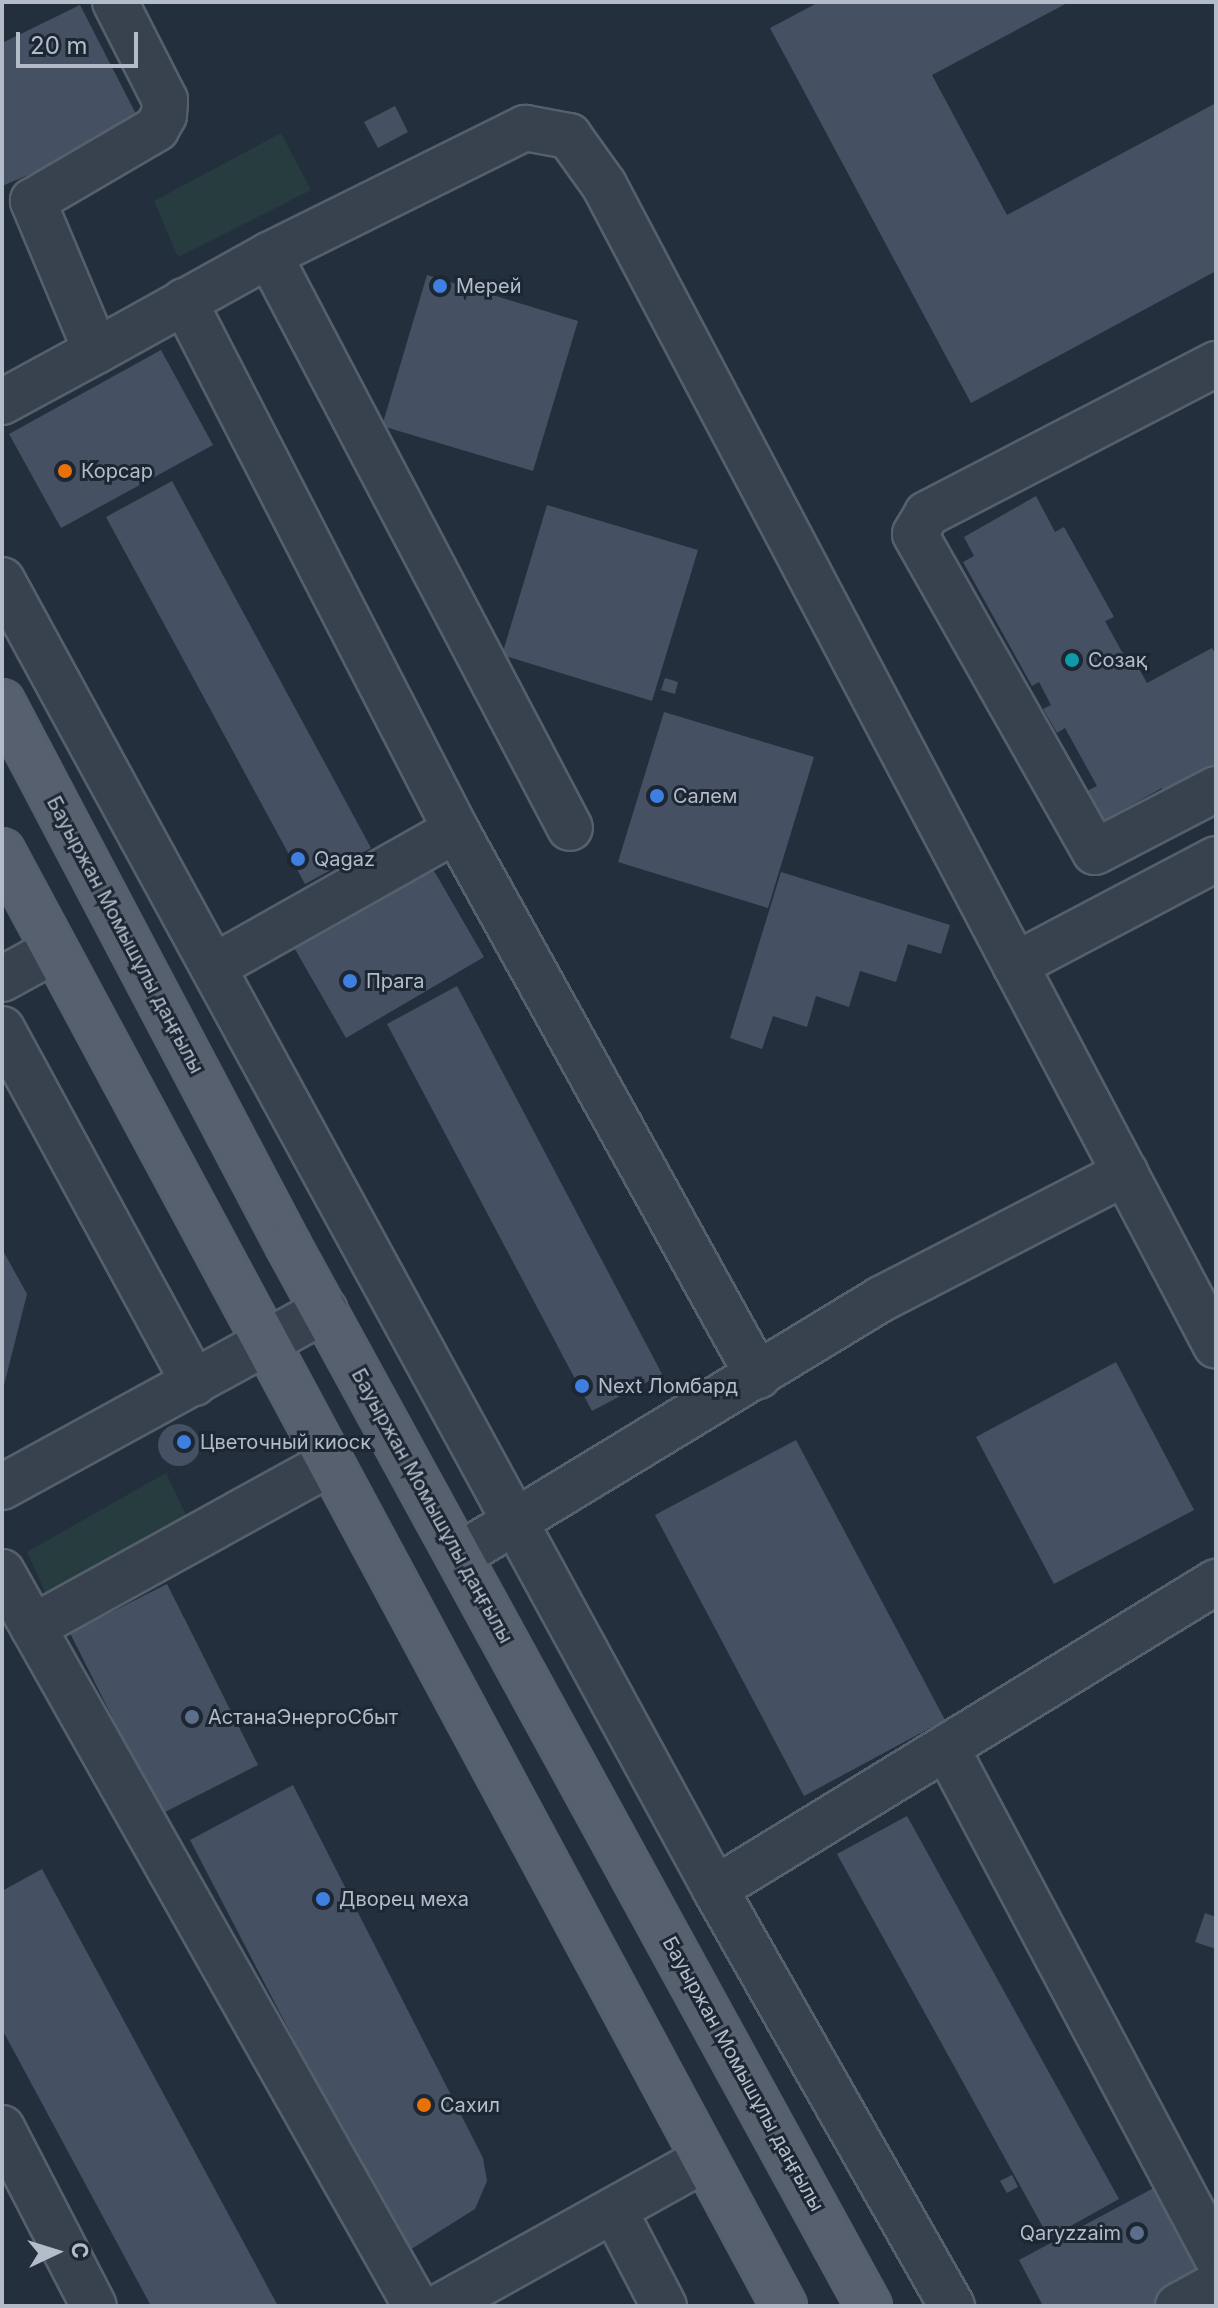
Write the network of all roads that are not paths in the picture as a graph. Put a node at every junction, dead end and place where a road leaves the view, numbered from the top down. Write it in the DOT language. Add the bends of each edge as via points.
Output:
graph roads {
  1 [pos="115,2"];
  2 [pos="269,255"];
  3 [pos="184,301"];
  4 [pos="96,351"];
  5 [pos="1216,364"];
  6 [pos="2,402"];
  7 [pos="2,580"];
  8 [pos="2,702"];
  9 [pos="1216,789"];
  10 [pos="570,828"];
  11 [pos="456,830"];
  12 [pos="2,851"];
  13 [pos="1216,859"];
  14 [pos="55,950"];
  15 [pos="1015,965"];
  16 [pos="213,967"];
  17 [pos="2,979"];
  18 [pos="2,1029"];
  19 [pos="1125,1173"];
  20 [pos="325,1310"];
  21 [pos="267,1344"];
  22 [pos="1216,1346"];
  23 [pos="758,1376"];
  24 [pos="194,1383"];
  25 [pos="330,1463"];
  26 [pos="2,1487"];
  27 [pos="513,1521"];
  28 [pos="460,1555"];
  29 [pos="2,1572"];
  30 [pos="1216,1582"];
  31 [pos="33,1627"];
  32 [pos="948,1751"];
  33 [pos="715,1889"];
  34 [pos="2,2128"];
  35 [pos="705,2159"];
  36 [pos="614,2210"];
  37 [pos="1216,2256"];
  38 [pos="1216,2285"];
  39 [pos="94,2306"];
  40 [pos="416,2306"];
  41 [pos="441,2306"];
  42 [pos="664,2306"];
  43 [pos="784,2306"];
  44 [pos="869,2306"];
  45 [pos="952,2306"];
  46 [pos="1178,2306"];
  1 -- 4 [label="street" via="165,100 164,115 156,129 33,201"];
  2 -- 3 [label="street"];
  2 -- 10 [label="street"];
  2 -- 15 [label="street" via="525,128 569,136 604,185"];
  3 -- 4 [label="street"];
  3 -- 11 [label="street"];
  4 -- 6 [label="street"];
  5 -- 9 [label="street" via="927,514 915,534 1095,852"];
  7 -- 16 [label="street"];
  8 -- 20 [label="main road, Бауыржан Момышұлы даңғылы"];
  11 -- 16 [label="street"];
  11 -- 23 [label="street"];
  12 -- 14 [label="main road"];
  13 -- 15 [label="street"];
  14 -- 17 [label="street"];
  14 -- 21 [label="main road"];
  15 -- 19 [label="street"];
  16 -- 27 [label="street"];
  18 -- 24 [label="street"];
  19 -- 22 [label="street"];
  19 -- 23 [label="street" via="881,1299"];
  20 -- 21 [label="street"];
  20 -- 28 [label="main road, Бауыржан Момышұлы даңғылы"];
  21 -- 24 [label="street"];
  21 -- 25 [label="main road"];
  23 -- 27 [label="street"];
  24 -- 26 [label="street"];
  25 -- 31 [label="street"];
  25 -- 35 [label="main road"];
  27 -- 28 [label="street"];
  27 -- 33 [label="street"];
  28 -- 44 [label="main road, Бауыржан Момышұлы даңғылы"];
  29 -- 31 [label="street"];
  30 -- 32 [label="street"];
  31 -- 40 [label="street"];
  32 -- 33 [label="street"];
  32 -- 37 [label="street"];
  33 -- 45 [label="street"];
  34 -- 39 [label="street"];
  35 -- 36 [label="street"];
  35 -- 43 [label="main road"];
  36 -- 41 [label="street"];
  36 -- 42 [label="street"];
  38 -- 46 [label="street"];
}
